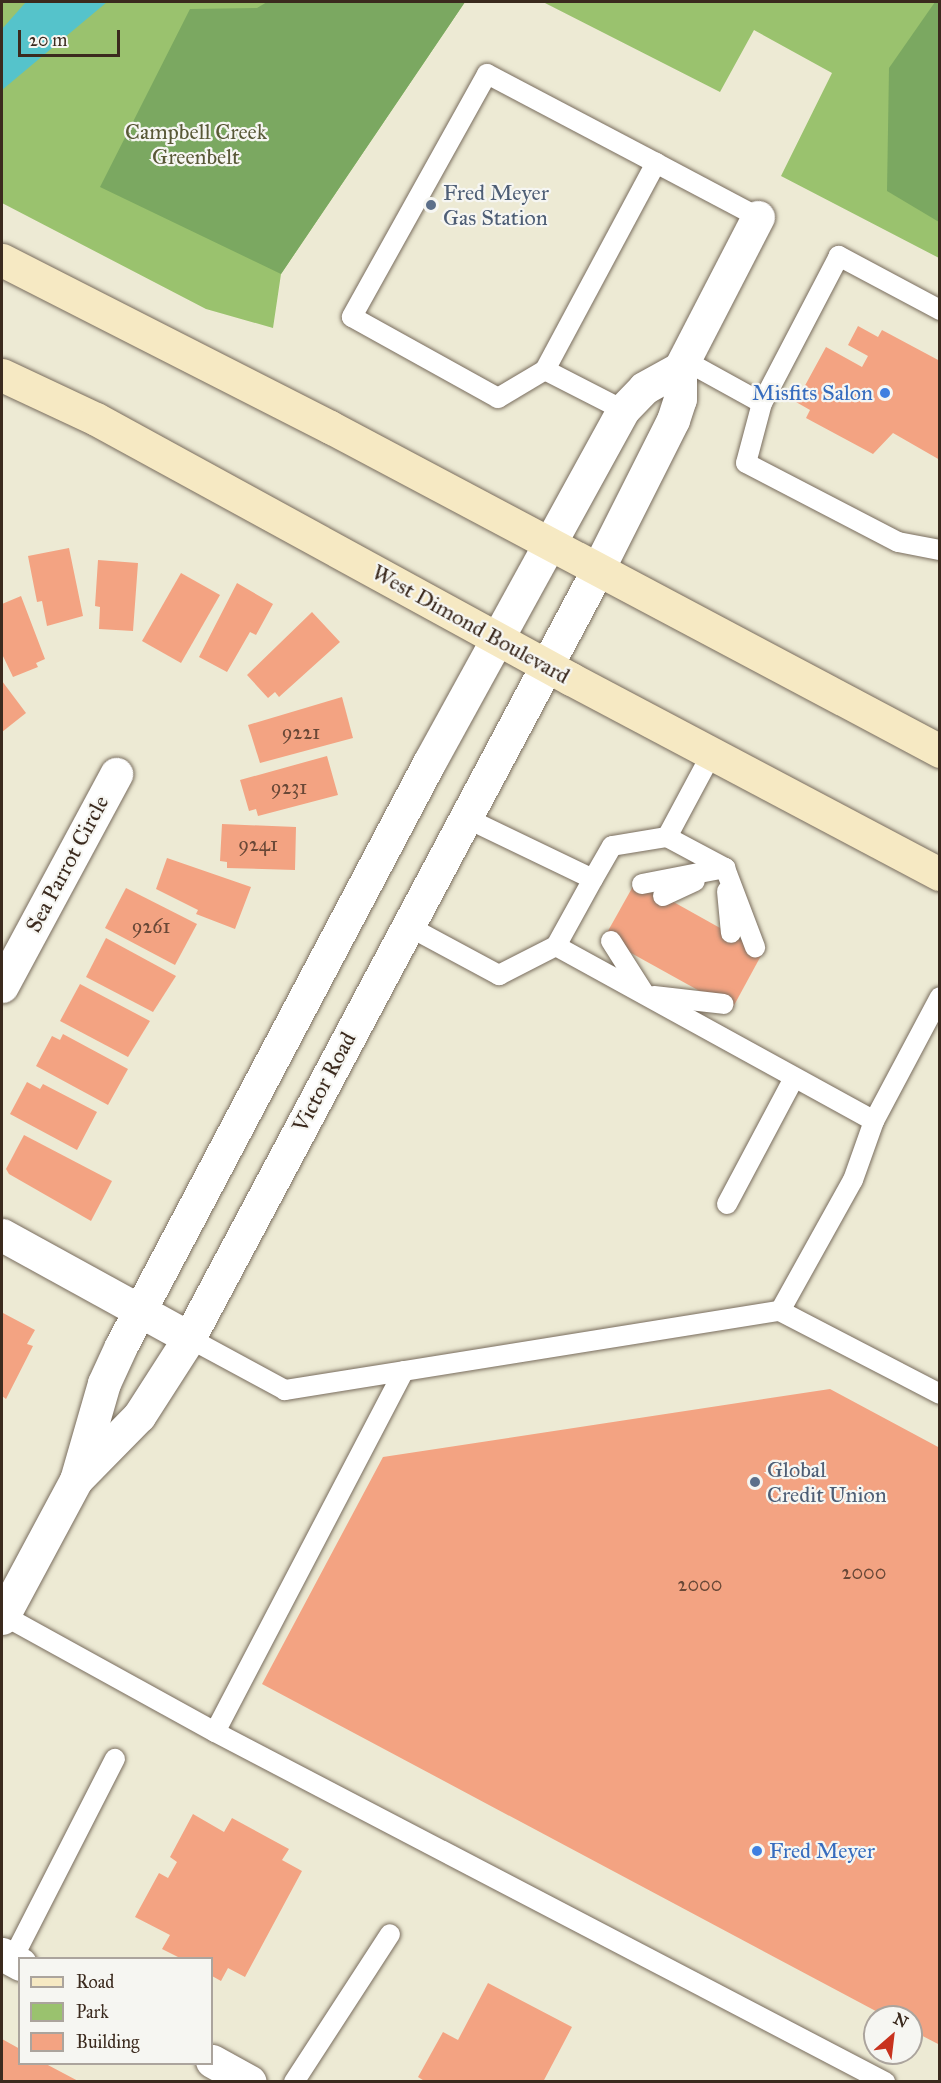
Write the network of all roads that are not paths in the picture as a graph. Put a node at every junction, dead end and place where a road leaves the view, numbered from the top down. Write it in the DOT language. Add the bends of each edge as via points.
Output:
graph roads {
  1 [pos="656,163"];
  2 [pos="758,217"];
  3 [pos="2,260"];
  4 [pos="939,310"];
  5 [pos="682,364"];
  6 [pos="545,370"];
  7 [pos="2,375"];
  8 [pos="762,403"];
  9 [pos="623,410"];
  10 [pos="550,543"];
  11 [pos="939,550"];
  12 [pos="598,569"];
  13 [pos="498,638"];
  14 [pos="545,665"];
  15 [pos="939,751"];
  16 [pos="712,753"];
  17 [pos="116,774"];
  18 [pos="464,817"];
  19 [pos="667,837"];
  20 [pos="725,868"];
  21 [pos="939,874"];
  22 [pos="593,879"];
  23 [pos="642,884"];
  24 [pos="663,896"];
  25 [pos="406,926"];
  26 [pos="731,933"];
  27 [pos="610,941"];
  28 [pos="556,946"];
  29 [pos="755,947"];
  30 [pos="632,953"];
  31 [pos="2,986"];
  32 [pos="699,990"];
  33 [pos="645,995"];
  34 [pos="724,1004"];
  35 [pos="937,1006"];
  36 [pos="794,1078"];
  37 [pos="874,1121"];
  38 [pos="727,1204"];
  39 [pos="2,1235"];
  40 [pos="140,1311"];
  41 [pos="780,1311"];
  42 [pos="189,1338"];
  43 [pos="404,1371"];
  44 [pos="939,1394"];
  45 [pos="76,1480"];
  46 [pos="2,1615"];
  47 [pos="215,1732"];
  48 [pos="115,1759"];
  49 [pos="390,1934"];
  50 [pos="11,1959"];
  51 [pos="213,2062"];
  52 [pos="250,2082"];
  53 [pos="294,2082"];
  54 [pos="885,2082"];
  1 -- 2 [label="lane"];
  1 -- 6 [label="lane"];
  1 -- 6 [label="lane" via="487,74 352,317 498,398"];
  2 -- 5 [label="street"];
  3 -- 10 [label="main road"];
  4 -- 8 [label="lane" via="839,256"];
  5 -- 8 [label="lane"];
  5 -- 9 [label="street, Victor Road" via="644,388"];
  5 -- 12 [label="street, Victor Road" via="680,399 673,420"];
  6 -- 9 [label="lane"];
  7 -- 13 [label="main road, West Dimond Boulevard" via="96,419"];
  8 -- 11 [label="lane" via="746,463 898,542"];
  9 -- 10 [label="street, Victor Road"];
  10 -- 12 [label="main road"];
  10 -- 13 [label="street, Victor Road"];
  12 -- 14 [label="street, Victor Road"];
  12 -- 15 [label="main road"];
  13 -- 14 [label="main road, West Dimond Boulevard"];
  13 -- 40 [label="street, Victor Road"];
  14 -- 16 [label="main road, West Dimond Boulevard"];
  14 -- 18 [label="street, Victor Road"];
  16 -- 19 [label="lane"];
  16 -- 21 [label="main road, West Dimond Boulevard"];
  17 -- 31 [label="street, Sea Parrot Circle"];
  18 -- 22 [label="lane"];
  18 -- 25 [label="street, Victor Road"];
  19 -- 20 [label="lane"];
  19 -- 22 [label="lane" via="612,846"];
  20 -- 23 [label="lane"];
  20 -- 24 [label="lane"];
  20 -- 26 [label="lane"];
  20 -- 29 [label="lane"];
  22 -- 28 [label="lane"];
  25 -- 28 [label="lane" via="499,975"];
  25 -- 42 [label="street, Victor Road"];
  27 -- 33 [label="lane"];
  28 -- 33 [label="lane"];
  30 -- 33 [label="lane"];
  32 -- 33 [label="lane"];
  33 -- 34 [label="lane"];
  33 -- 36 [label="lane"];
  35 -- 37 [label="lane"];
  36 -- 37 [label="lane"];
  36 -- 38 [label="lane"];
  37 -- 41 [label="lane" via="853,1180"];
  39 -- 40 [label="street"];
  40 -- 42 [label="street"];
  40 -- 45 [label="street, Victor Road" via="104,1383"];
  41 -- 43 [label="lane"];
  41 -- 44 [label="lane"];
  42 -- 43 [label="lane" via="285,1390"];
  42 -- 45 [label="street, Victor Road" via="139,1416"];
  43 -- 47 [label="lane"];
  45 -- 46 [label="street, Victor Road"];
  46 -- 47 [label="lane"];
  47 -- 54 [label="lane"];
  48 -- 50 [label="lane"];
  49 -- 53 [label="lane"];
  51 -- 52 [label="street"];
}
